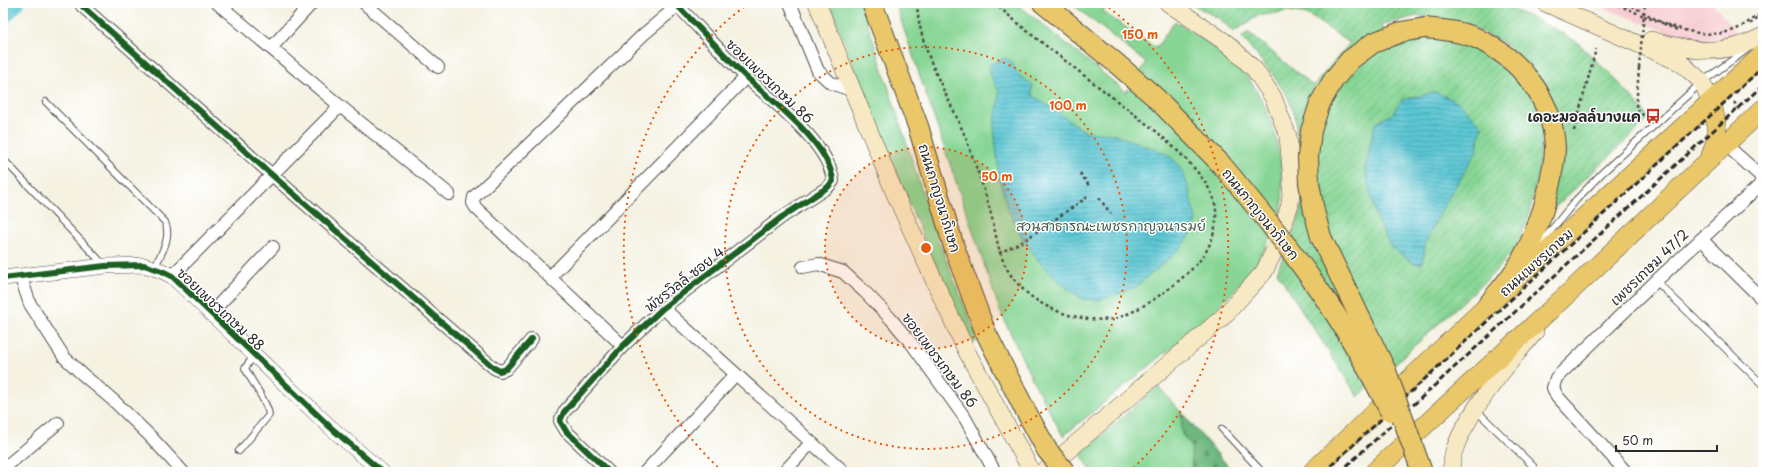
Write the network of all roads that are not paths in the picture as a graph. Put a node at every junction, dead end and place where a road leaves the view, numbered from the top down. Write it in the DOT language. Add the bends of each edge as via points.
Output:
graph roads {
  1 [pos="217,3"];
  2 [pos="312,3"];
  3 [pos="364,3"];
  4 [pos="817,3"];
  5 [pos="872,3"];
  6 [pos="1043,3"];
  7 [pos="1168,3"];
  8 [pos="1545,3"];
  9 [pos="680,5"];
  10 [pos="795,5"];
  11 [pos="82,6"];
  12 [pos="1586,21"];
  13 [pos="1763,37"];
  14 [pos="271,48"];
  15 [pos="1763,54"];
  16 [pos="438,67"];
  17 [pos="746,76"];
  18 [pos="1702,82"];
  19 [pos="852,90"];
  20 [pos="46,102"];
  21 [pos="1710,102"];
  22 [pos="340,106"];
  23 [pos="1763,109"];
  24 [pos="1725,144"];
  25 [pos="3,158"];
  26 [pos="1709,159"];
  27 [pos="272,176"];
  28 [pos="832,181"];
  29 [pos="1762,183"];
  30 [pos="449,194"];
  31 [pos="1701,239"];
  32 [pos="274,247"];
  33 [pos="105,266"];
  34 [pos="803,267"];
  35 [pos="154,268"];
  36 [pos="1524,272"];
  37 [pos="20,275"];
  38 [pos="172,276"];
  39 [pos="550,277"];
  40 [pos="3,278"];
  41 [pos="1656,281"];
  42 [pos="1573,289"];
  43 [pos="1763,300"];
  44 [pos="1488,305"];
  45 [pos="663,308"];
  46 [pos="210,314"];
  47 [pos="532,339"];
  48 [pos="623,346"];
  49 [pos="254,356"];
  50 [pos="736,374"];
  51 [pos="1763,385"];
  52 [pos="1476,410"];
  53 [pos="58,423"];
  54 [pos="1222,429"];
  55 [pos="811,443"];
  56 [pos="1047,450"];
  57 [pos="239,451"];
  58 [pos="1533,466"];
  59 [pos="3,469"];
  60 [pos="183,472"];
  61 [pos="382,472"];
  62 [pos="609,472"];
  63 [pos="645,472"];
  64 [pos="784,472"];
  65 [pos="844,472"];
  66 [pos="995,472"];
  67 [pos="1032,472"];
  68 [pos="1043,472"];
  69 [pos="1060,472"];
  70 [pos="1065,472"];
  71 [pos="1262,472"];
  72 [pos="1312,472"];
  73 [pos="1374,472"];
  74 [pos="1421,472"];
  75 [pos="1451,472"];
  76 [pos="1626,472"];
  1 -- 14 [label="street"];
  2 -- 14 [label="street"];
  3 -- 16 [label="street"];
  4 -- 19 [label="main road"];
  5 -- 56 [label="highway, ถนนกาญจนาภิเษก" via="918,126 954,247 985,331"];
  6 -- 74 [label="highway, ถนนกาญจนาภิเษก, bridge" via="1155,97 1220,163 1255,205 1295,256 1359,353"];
  7 -- 68 [label="main road" via="1228,44 1255,70 1273,97 1288,136 1292,181 1290,204 1278,243 1264,272 1223,317"];
  8 -- 12 [label="main road"];
  9 -- 17 [label="street, ซอยเพชรเกษม 86"];
  9 -- 39 [label="street" via="644,34 474,197 473,203 476,208"];
  10 -- 19 [label="street" via="818,71 831,83"];
  11 -- 27 [label="street"];
  12 -- 13 [label="main road" via="1675,47 1706,51 1731,49"];
  12 -- 18 [label="main road" via="1681,63"];
  13 -- 18 [label="lane"];
  14 -- 22 [label="street"];
  15 -- 21 [label="main road, ถนนเพชรเกษม"];
  17 -- 28 [label="street, ซอยเพชรเกษม 86" via="808,135 827,163"];
  17 -- 39 [label="street"];
  18 -- 21 [label="main road"];
  18 -- 36 [label="lane" via="1576,200 1548,234"];
  19 -- 67 [label="main road" via="943,300"];
  20 -- 35 [label="lane" via="165,222 168,230 166,244"];
  21 -- 26 [label="main road" via="1717,134"];
  21 -- 36 [label="main road, ถนนเพชรเกษม"];
  22 -- 27 [label="street"];
  22 -- 30 [label="street"];
  23 -- 24 [label="main road"];
  24 -- 26 [label="main road"];
  24 -- 29 [label="street, เพชรเกษม 47/2"];
  25 -- 33 [label="lane"];
  26 -- 42 [label="main road"];
  27 -- 38 [label="street"];
  27 -- 47 [label="street" via="494,368 500,371 506,369"];
  28 -- 45 [label="street, พัชรวิลล์ ซอย 4" via="828,187 782,217"];
  29 -- 31 [label="street, เพชรเกษม 47/2"];
  31 -- 41 [label="street, เพชรเกษม 47/2"];
  31 -- 43 [label="street"];
  32 -- 46 [label="street"];
  33 -- 35 [label="street, ซอยเพชรเกษม 88" via="144,265"];
  33 -- 37 [label="street, ซอยเพชรเกษม 88"];
  34 -- 66 [label="street, ซอยเพชรเกษม 86" via="818,264 843,272 891,319 966,418"];
  35 -- 38 [label="street, ซอยเพชรเกษม 88"];
  36 -- 44 [label="main road, ถนนเพชรเกษม"];
  37 -- 40 [label="street, ซอยเพชรเกษม 88"];
  37 -- 60 [label="street" via="30,304 64,357 114,400"];
  38 -- 46 [label="street, ซอยเพชรเกษม 88"];
  39 -- 48 [label="street"];
  41 -- 51 [label="lane"];
  41 -- 76 [label="street, เพชรเกษม 47/2" via="1556,378 1553,388 1557,396"];
  42 -- 52 [label="main road" via="1529,339"];
  42 -- 73 [label="main road"];
  44 -- 72 [label="main road, ถนนเพชรเกษม"];
  44 -- 74 [label="highway, bridge" via="1520,262 1536,228 1550,187 1555,149 1550,117 1536,87 1520,68 1499,51 1475,37 1448,30 1425,28 1401,32 1373,43 1350,60 1334,79 1320,102 1311,131 1309,183 1322,237 1386,371"];
  45 -- 48 [label="street, พัชรวิลล์ ซอย 4"];
  45 -- 50 [label="street"];
  46 -- 49 [label="street, ซอยเพชรเกษม 88"];
  48 -- 62 [label="street, พัชรวิลล์ ซอย 4" via="564,412 560,421 566,431"];
  49 -- 57 [label="lane" via="245,368 269,408 269,415"];
  49 -- 61 [label="street, ซอยเพชรเกษม 88"];
  50 -- 55 [label="street"];
  50 -- 63 [label="street"];
  52 -- 58 [label="lane"];
  52 -- 75 [label="main road" via="1464,428 1454,452"];
  53 -- 59 [label="street"];
  54 -- 71 [label="lane"];
  55 -- 64 [label="street"];
  55 -- 65 [label="street"];
  56 -- 69 [label="highway, bridge"];
  56 -- 70 [label="highway, ถนนกาญจนาภิเษก, bridge"];
}
